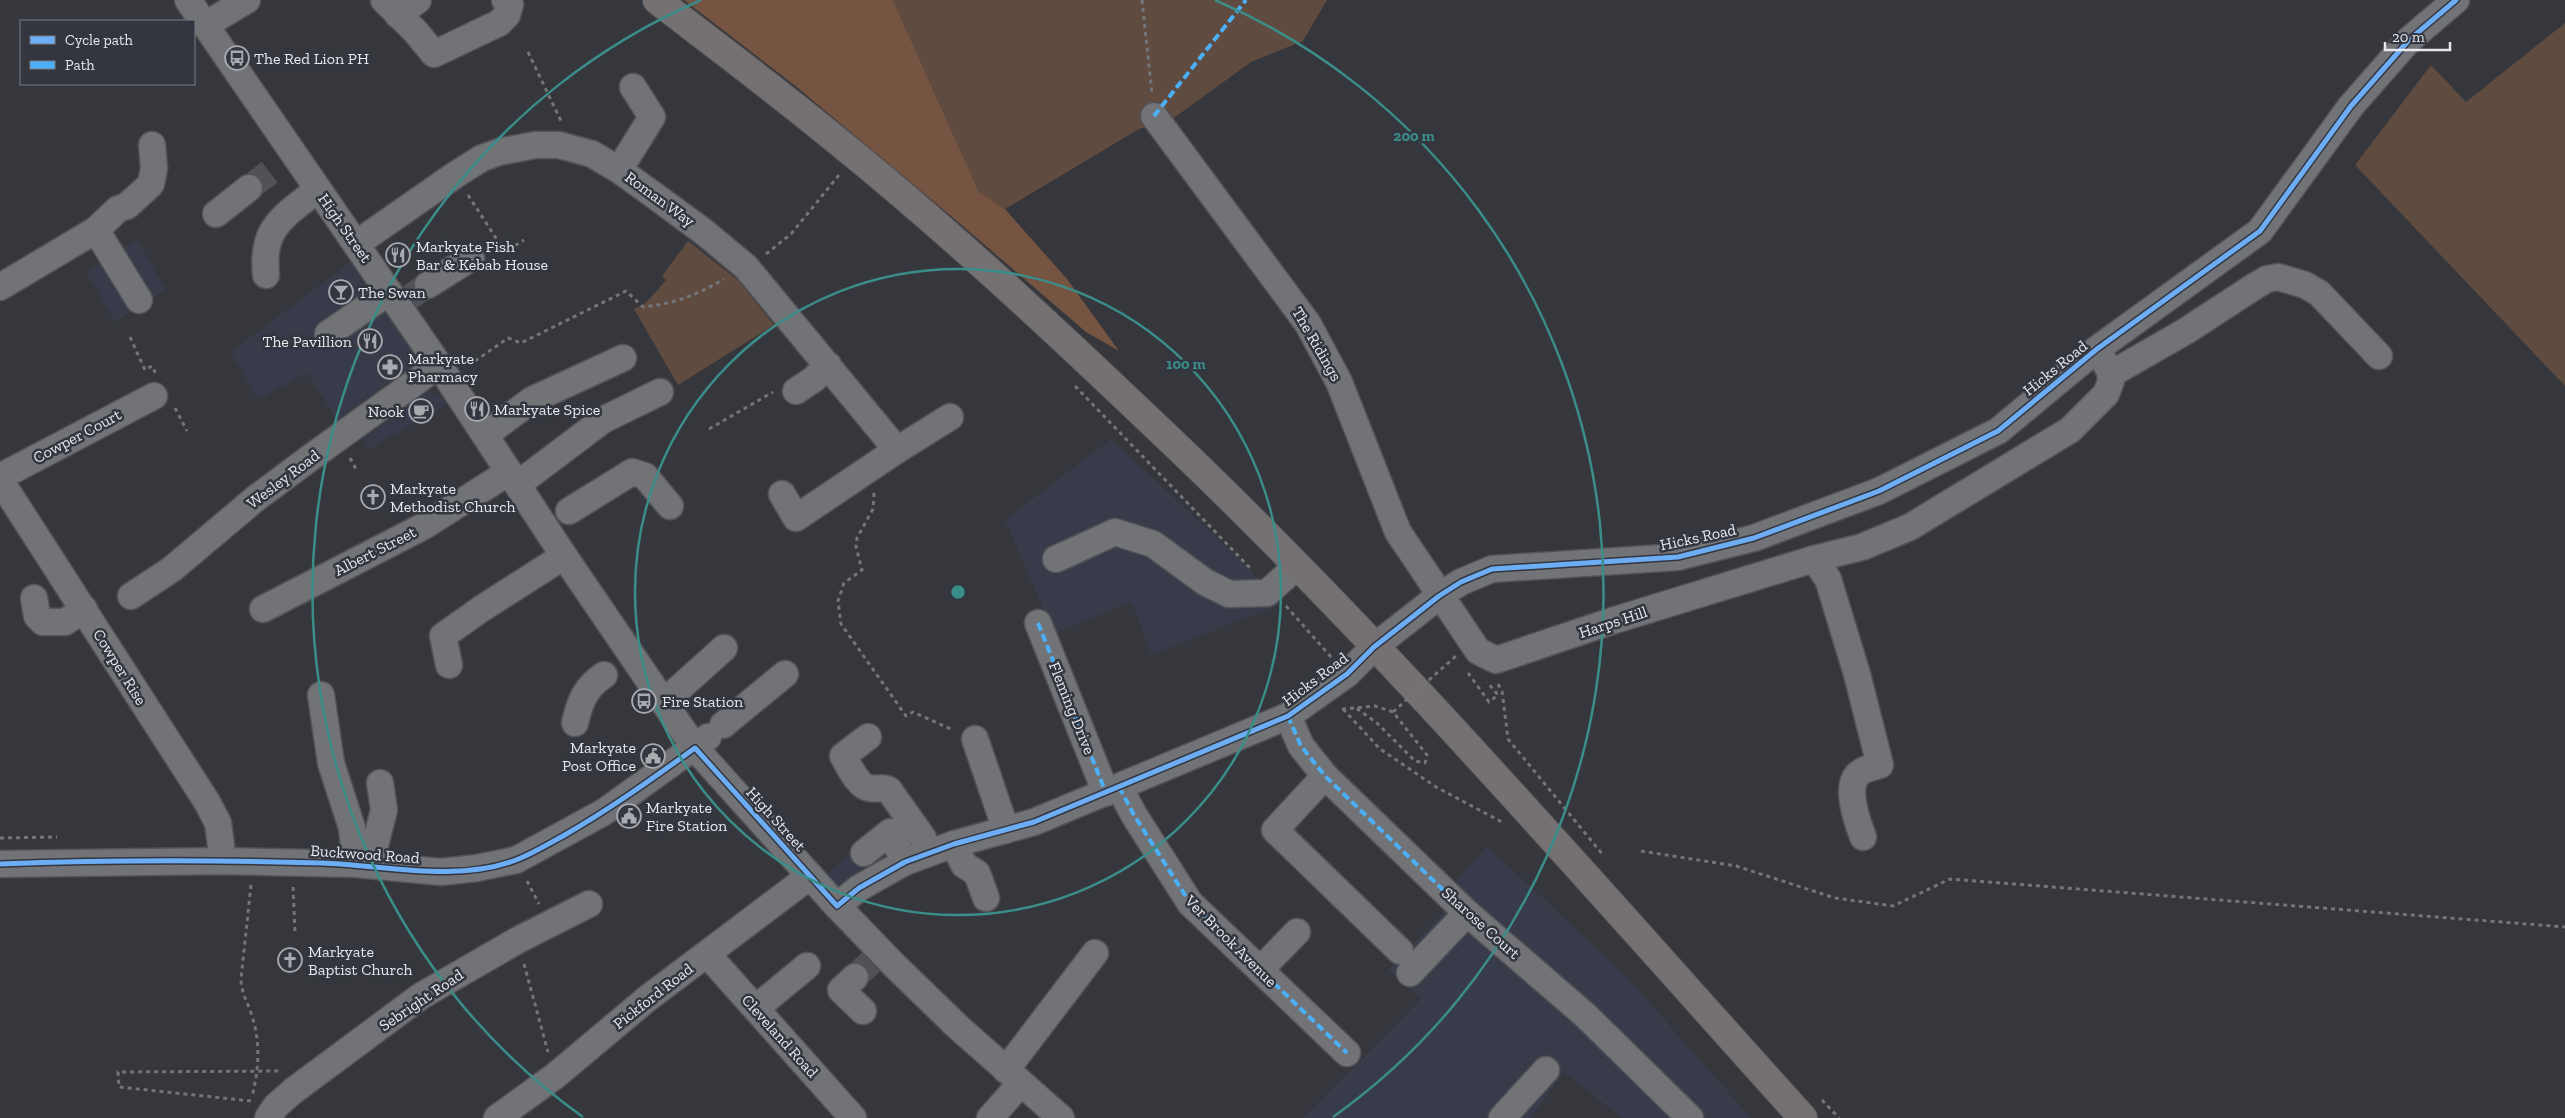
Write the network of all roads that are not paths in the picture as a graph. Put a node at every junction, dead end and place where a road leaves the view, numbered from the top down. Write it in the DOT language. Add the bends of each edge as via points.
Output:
graph roads {
  1 [pos="188,0"];
  2 [pos="247,0"];
  3 [pos="506,0"];
  4 [pos="657,0"];
  5 [pos="2456,0"];
  6 [pos="400,5"];
  7 [pos="205,25"];
  8 [pos="633,87"];
  9 [pos="1154,116"];
  10 [pos="152,144"];
  11 [pos="619,170"];
  12 [pos="249,188"];
  13 [pos="318,189"];
  14 [pos="216,214"];
  15 [pos="96,230"];
  16 [pos="356,244"];
  17 [pos="470,258"];
  18 [pos="266,275"];
  19 [pos="0,287"];
  20 [pos="406,295"];
  21 [pos="139,300"];
  22 [pos="328,334"];
  23 [pos="2378,356"];
  24 [pos="623,358"];
  25 [pos="2104,360"];
  26 [pos="828,364"];
  27 [pos="439,365"];
  28 [pos="660,392"];
  29 [pos="796,392"];
  30 [pos="160,393"];
  31 [pos="950,417"];
  32 [pos="485,434"];
  33 [pos="897,450"];
  34 [pos="0,478"];
  35 [pos="514,478"];
  36 [pos="782,494"];
  37 [pos="670,506"];
  38 [pos="556,520"];
  39 [pos="564,556"];
  40 [pos="1814,559"];
  41 [pos="1056,560"];
  42 [pos="1297,566"];
  43 [pos="130,596"];
  44 [pos="1439,596"];
  45 [pos="34,598"];
  46 [pos="84,609"];
  47 [pos="263,609"];
  48 [pos="1038,623"];
  49 [pos="1374,647"];
  50 [pos="724,648"];
  51 [pos="449,665"];
  52 [pos="619,666"];
  53 [pos="785,674"];
  54 [pos="321,695"];
  55 [pos="664,702"];
  56 [pos="1288,716"];
  57 [pos="575,723"];
  58 [pos="709,737"];
  59 [pos="868,738"];
  60 [pos="975,739"];
  61 [pos="1325,776"];
  62 [pos="380,783"];
  63 [pos="1113,790"];
  64 [pos="1006,830"];
  65 [pos="1863,836"];
  66 [pos="954,844"];
  67 [pos="864,853"];
  68 [pos="916,858"];
  69 [pos="223,861"];
  70 [pos="0,864"];
  71 [pos="363,864"];
  72 [pos="810,876"];
  73 [pos="986,898"];
  74 [pos="589,904"];
  75 [pos="837,906"];
  76 [pos="1467,913"];
  77 [pos="1297,932"];
  78 [pos="1095,953"];
  79 [pos="707,954"];
  80 [pos="869,964"];
  81 [pos="807,966"];
  82 [pos="1260,970"];
  83 [pos="756,1008"];
  84 [pos="862,1011"];
  85 [pos="1347,1053"];
  86 [pos="1546,1070"];
  87 [pos="1013,1077"];
  88 [pos="257,1110"];
  89 [pos="497,1118"];
  90 [pos="853,1118"];
  91 [pos="990,1118"];
  92 [pos="1061,1118"];
  93 [pos="1502,1118"];
  94 [pos="1690,1118"];
  95 [pos="1802,1118"];
  1 -- 7 [label="street, High Street"];
  2 -- 7 [label="street"];
  3 -- 6 [label="street" via="510,5 507,15 499,23 434,54"];
  4 -- 42 [label="main road" via="836,140 999,281 1150,420"];
  5 -- 25 [label="street, Hicks Road" via="2409,40 2350,106 2260,231"];
  7 -- 13 [label="street, High Street" via="284,161"];
  8 -- 11 [label="street" via="652,117"];
  9 -- 44 [label="street, The Ridings" via="1308,324 1339,382 1398,532"];
  10 -- 15 [label="street" via="154,168 151,184"];
  11 -- 16 [label="street, Roman Way" via="592,154 560,145 536,144 498,152 455,175"];
  11 -- 26 [label="street, Roman Way" via="746,267"];
  12 -- 14 [label="street"];
  13 -- 16 [label="street, High Street"];
  13 -- 18 [label="street" via="276,223 267,245"];
  15 -- 19 [label="street"];
  15 -- 21 [label="street"];
  16 -- 20 [label="street, High Street"];
  17 -- 20 [label="street"];
  20 -- 22 [label="street"];
  20 -- 27 [label="street, High Street"];
  23 -- 25 [label="street" via="2319,294 2305,285 2278,277 2255,286 2130,364"];
  24 -- 32 [label="street" via="532,400"];
  25 -- 40 [label="street, Harps Hill" via="2112,381 2106,394 2070,430 1910,527 1862,546"];
  25 -- 44 [label="street, Hicks Road" via="1998,431 1879,491 1754,538 1678,557 1492,569"];
  26 -- 29 [label="street"];
  26 -- 33 [label="street, Roman Way"];
  27 -- 32 [label="street, High Street"];
  27 -- 43 [label="street, Wesley Road" via="255,499 172,569"];
  28 -- 35 [label="street, Albert Street" via="603,420"];
  30 -- 34 [label="street, Cowper Court"];
  31 -- 33 [label="street"];
  32 -- 35 [label="street, High Street"];
  33 -- 36 [label="street" via="796,518"];
  34 -- 46 [label="street, Cowper Rise"];
  35 -- 38 [label="street, High Street"];
  35 -- 47 [label="street, Albert Street"];
  37 -- 38 [label="street" via="645,476 632,472"];
  38 -- 39 [label="street, High Street"];
  39 -- 51 [label="street" via="443,636"];
  39 -- 52 [label="street, High Street"];
  40 -- 44 [label="street, Harps Hill" via="1496,660 1478,651"];
  40 -- 65 [label="street" via="1828,579 1880,765 1861,772 1855,778 1852,794 1854,812"];
  41 -- 42 [label="street" via="1115,532 1153,544 1204,582 1229,594 1249,595 1267,593"];
  42 -- 49 [label="main road"];
  44 -- 49 [label="street, Hicks Road"];
  45 -- 46 [label="street" via="37,616 42,622 64,622"];
  46 -- 69 [label="street, Cowper Rise" via="210,808 218,823"];
  48 -- 63 [label="street, Fleming Drive"];
  49 -- 56 [label="street, Hicks Road" via="1347,674"];
  49 -- 95 [label="main road"];
  50 -- 55 [label="street"];
  52 -- 55 [label="street, High Street"];
  52 -- 57 [label="street" via="586,690"];
  53 -- 58 [label="street, Buckwood Road"];
  54 -- 71 [label="street" via="331,763"];
  55 -- 58 [label="street, High Street"];
  56 -- 61 [label="street, Sharose Court" via="1301,746"];
  56 -- 63 [label="street, Hicks Road" via="1252,719"];
  58 -- 71 [label="street, Buckwood Road" via="604,812 516,860 441,872"];
  58 -- 72 [label="street, High Street"];
  59 -- 68 [label="street" via="843,756 862,784 868,788 884,787 889,790 923,838"];
  60 -- 64 [label="street"];
  61 -- 76 [label="street, Sharose Court"];
  61 -- 76 [label="street" via="1274,830 1405,962"];
  62 -- 71 [label="street" via="384,810"];
  63 -- 64 [label="street, Hicks Road"];
  63 -- 82 [label="street, Ver Brook Avenue" via="1134,815 1190,903"];
  64 -- 66 [label="street, Hicks Road"];
  66 -- 68 [label="street, Hicks Road"];
  66 -- 73 [label="street" via="964,865 977,873"];
  67 -- 68 [label="street" via="890,832"];
  68 -- 75 [label="street, Hicks Road" via="859,888"];
  69 -- 70 [label="street, Buckwood Road"];
  69 -- 71 [label="street, Buckwood Road"];
  72 -- 75 [label="street, High Street"];
  72 -- 79 [label="street, Pickford Road"];
  74 -- 88 [label="street, Sebright Road" via="420,996 276,1106"];
  75 -- 80 [label="street, High Street"];
  76 -- 94 [label="street, Sharose Court" via="1585,1015"];
  77 -- 82 [label="street"];
  78 -- 87 [label="street"];
  79 -- 83 [label="street, Cleveland Road"];
  79 -- 89 [label="street, Pickford Road" via="648,998 555,1076"];
  80 -- 84 [label="street" via="841,990"];
  80 -- 87 [label="street, High Street"];
  81 -- 83 [label="street"];
  82 -- 85 [label="street, Ver Brook Avenue"];
  83 -- 90 [label="street, Cleveland Road"];
  86 -- 93 [label="street"];
  87 -- 91 [label="street"];
  87 -- 92 [label="street, High Street"];
}
